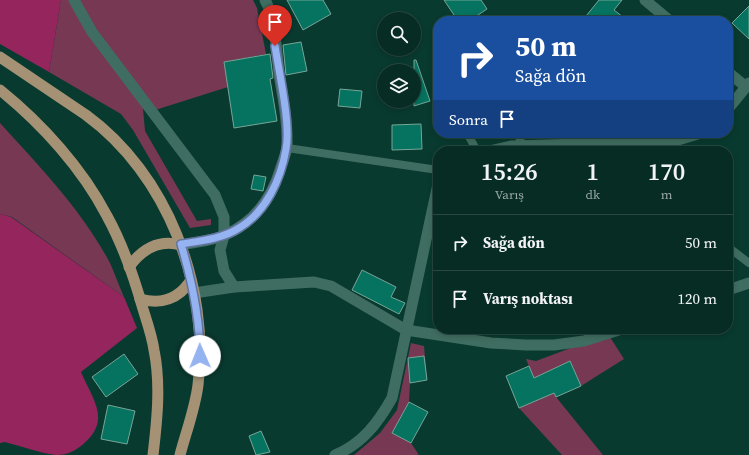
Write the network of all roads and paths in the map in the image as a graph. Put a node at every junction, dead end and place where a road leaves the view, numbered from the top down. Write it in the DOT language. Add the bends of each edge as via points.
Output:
graph roads {
  1 [pos="74,0"];
  2 [pos="266,0"];
  3 [pos="645,0"];
  4 [pos="664,16"];
  5 [pos="0,56"];
  6 [pos="733,75"];
  7 [pos="748,85"];
  8 [pos="0,90"];
  9 [pos="733,103"];
  10 [pos="519,138"];
  11 [pos="685,138"];
  12 [pos="511,146"];
  13 [pos="523,146"];
  14 [pos="655,146"];
  15 [pos="287,148"];
  16 [pos="433,169"];
  17 [pos="433,207"];
  18 [pos="224,236"];
  19 [pos="181,244"];
  20 [pos="733,251"];
  21 [pos="749,263"];
  22 [pos="129,267"];
  23 [pos="191,280"];
  24 [pos="749,283"];
  25 [pos="234,287"];
  26 [pos="733,288"];
  27 [pos="194,294"];
  28 [pos="140,299"];
  29 [pos="406,330"];
  30 [pos="606,334"];
  31 [pos="153,455"];
  32 [pos="180,455"];
  33 [pos="335,455"];
  1 -- 18 [label="street" via="92,32 215,195 224,218"];
  2 -- 15 [label="street" via="273,30"];
  3 -- 4 [label="street"];
  5 -- 19 [label="main road" via="90,118 117,142 148,182"];
  6 -- 7 [label="street"];
  7 -- 9 [label="street"];
  8 -- 22 [label="main road" via="34,121 76,169 107,215"];
  10 -- 13 [label="lane"];
  11 -- 14 [label="street"];
  12 -- 13 [label="street"];
  15 -- 16 [label="lane"];
  15 -- 18 [label="street" via="268,200 254,217"];
  17 -- 29 [label="street"];
  18 -- 19 [label="street"];
  18 -- 25 [label="street" via="220,250 224,271"];
  19 -- 22 [label="main road" via="169,242 156,245 137,255"];
  19 -- 23 [label="main road"];
  20 -- 21 [label="lane"];
  22 -- 28 [label="main road"];
  23 -- 27 [label="main road"];
  23 -- 28 [label="main road" via="177,295 165,300 152,302"];
  24 -- 26 [label="street"];
  25 -- 27 [label="street"];
  25 -- 29 [label="street" via="314,282 331,286"];
  27 -- 32 [label="main road" via="200,328 198,385"];
  28 -- 31 [label="main road" via="156,364 157,422"];
  29 -- 30 [label="street" via="526,346 584,341"];
  29 -- 33 [label="street" via="392,398 382,416 371,431 358,442"];
}
